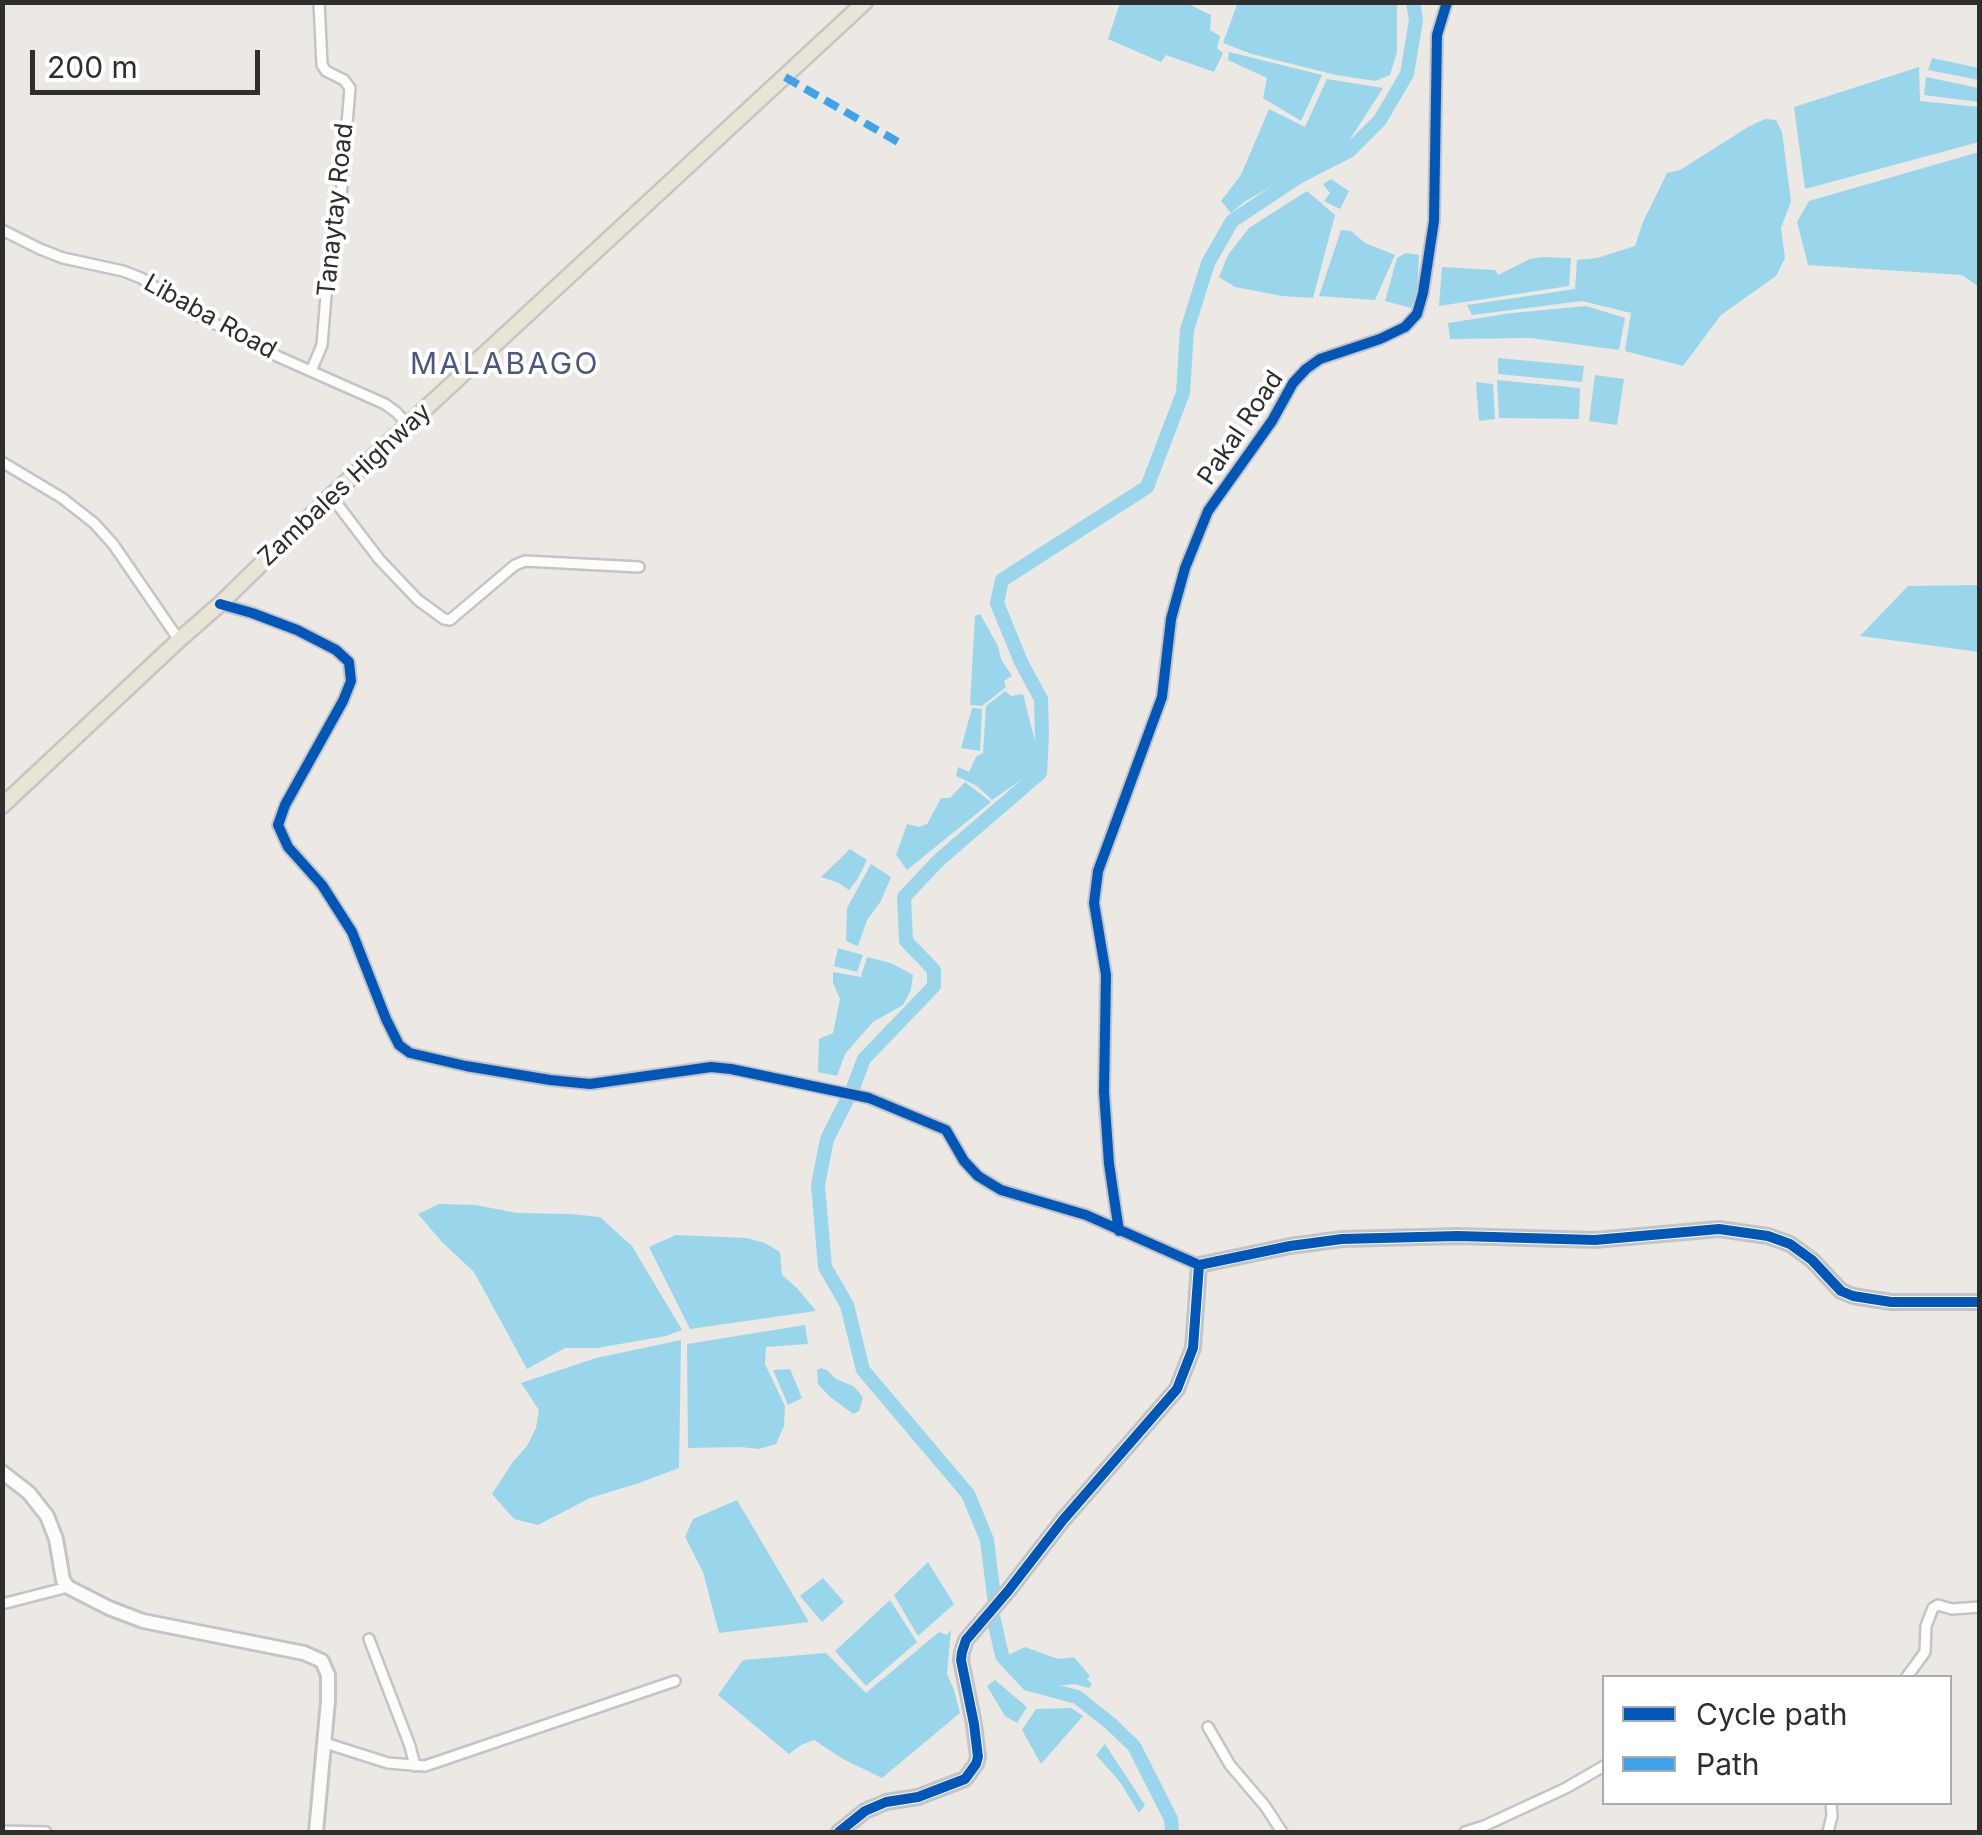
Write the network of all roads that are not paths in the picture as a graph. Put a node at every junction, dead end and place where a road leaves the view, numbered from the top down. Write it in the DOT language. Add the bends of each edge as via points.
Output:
graph roads {
  1 [pos="319,2"];
  2 [pos="865,2"];
  3 [pos="1448,2"];
  4 [pos="2,230"];
  5 [pos="311,371"];
  6 [pos="408,425"];
  7 [pos="2,462"];
  8 [pos="332,496"];
  9 [pos="638,567"];
  10 [pos="220,604"];
  11 [pos="179,640"];
  12 [pos="2,806"];
  13 [pos="1119,1231"];
  14 [pos="1199,1265"];
  15 [pos="1980,1302"];
  16 [pos="2,1472"];
  17 [pos="68,1587"];
  18 [pos="2,1604"];
  19 [pos="1980,1608"];
  20 [pos="369,1639"];
  21 [pos="1908,1675"];
  22 [pos="675,1681"];
  23 [pos="1208,1727"];
  24 [pos="325,1742"];
  25 [pos="414,1766"];
  26 [pos="1602,1767"];
  27 [pos="1831,1805"];
  28 [pos="2,1831"];
  29 [pos="46,1832"];
  30 [pos="316,1832"];
  31 [pos="839,1832"];
  32 [pos="1282,1832"];
  33 [pos="1465,1832"];
  34 [pos="1828,1832"];
  1 -- 5 [label="street, Tanaytay Road" via="322,65 350,88 322,345"];
  2 -- 6 [label="main road, Zambales Highway"];
  3 -- 13 [label="street, Pakal Road" via="1436,54 1434,221 1417,314 1405,328 1306,370 1208,511 1172,619 1162,697 1098,870 1094,903 1106,975 1106,1128"];
  4 -- 5 [label="street, Libaba Road" via="63,258 141,278 200,316"];
  5 -- 6 [label="street, Libaba Road" via="385,404"];
  6 -- 8 [label="main road, Zambales Highway"];
  7 -- 11 [label="street" via="94,523"];
  8 -- 9 [label="street" via="379,559 444,619 525,561"];
  8 -- 10 [label="main road, Zambales Highway"];
  10 -- 11 [label="main road, Zambales Highway"];
  10 -- 13 [label="street" via="297,630 350,662 348,691 278,825 352,932 386,1018 410,1053 590,1084 711,1067 869,1098 946,1130 978,1176 1001,1190"];
  11 -- 12 [label="main road, Zambales Highway"];
  13 -- 14 [label="street"];
  14 -- 15 [label="street" via="1342,1239 1596,1240 1719,1229 1790,1244 1853,1296"];
  14 -- 31 [label="street" via="1194,1348 1177,1390 966,1640 976,1764 964,1779 886,1802"];
  16 -- 17 [label="street" via="47,1516"];
  17 -- 18 [label="street"];
  17 -- 24 [label="street" via="143,1621 314,1656 328,1675"];
  19 -- 21 [label="street" via="1933,1608 1925,1652"];
  20 -- 25 [label="street"];
  22 -- 25 [label="street"];
  23 -- 32 [label="street"];
  24 -- 25 [label="street"];
  24 -- 30 [label="street"];
  26 -- 33 [label="street"];
  27 -- 34 [label="street"];
  28 -- 29 [label="street"];
}
